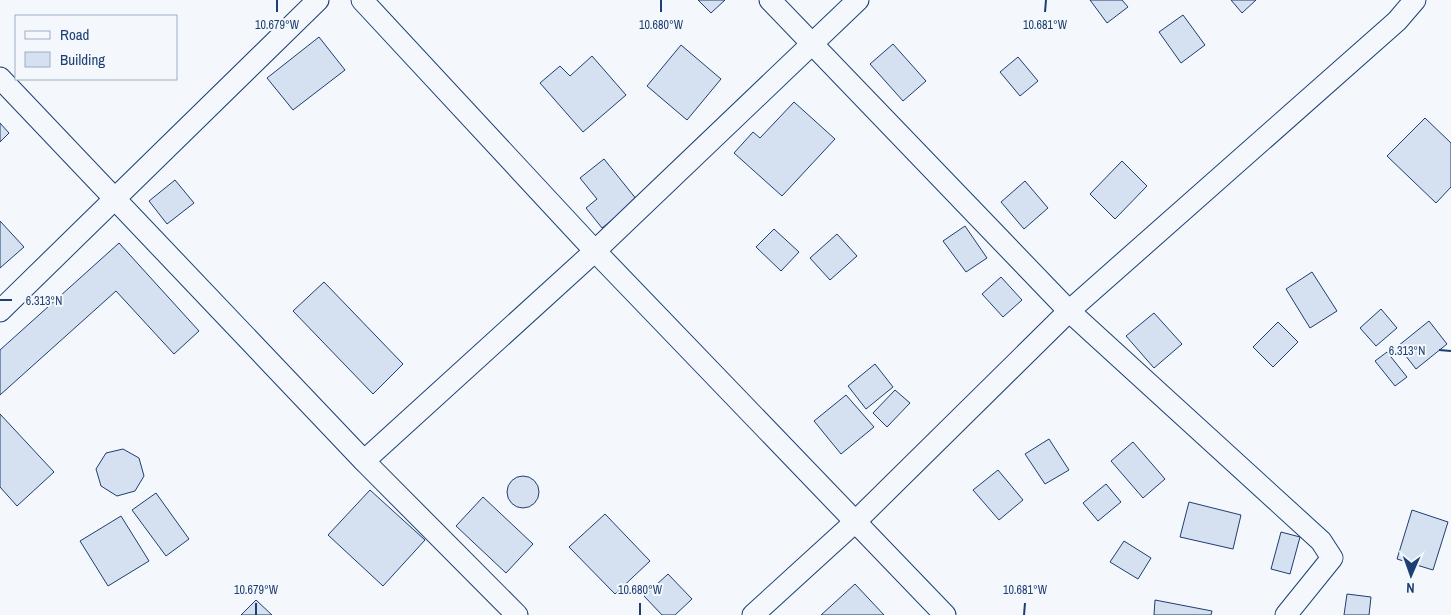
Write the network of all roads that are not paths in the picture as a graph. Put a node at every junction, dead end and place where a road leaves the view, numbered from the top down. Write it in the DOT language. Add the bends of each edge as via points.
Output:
graph roads {
  1 [pos="318,0"];
  2 [pos="362,0"];
  3 [pos="770,0"];
  4 [pos="858,0"];
  5 [pos="1415,0"];
  6 [pos="813,44"];
  7 [pos="0,78"];
  8 [pos="114,200"];
  9 [pos="595,251"];
  10 [pos="1069,311"];
  11 [pos="0,312"];
  12 [pos="364,461"];
  13 [pos="855,522"];
  14 [pos="517,615"];
  15 [pos="753,615"];
  16 [pos="945,615"];
  17 [pos="1286,615"];
  1 -- 8 [label="street"];
  2 -- 9 [label="street"];
  3 -- 6 [label="street"];
  4 -- 6 [label="street"];
  5 -- 10 [label="street" via="1397,21"];
  6 -- 9 [label="street"];
  6 -- 10 [label="street"];
  7 -- 8 [label="street"];
  8 -- 11 [label="street"];
  8 -- 12 [label="street"];
  9 -- 12 [label="street"];
  9 -- 13 [label="street"];
  10 -- 13 [label="street"];
  10 -- 17 [label="street" via="1321,541 1332,558"];
  12 -- 14 [label="street"];
  13 -- 15 [label="street"];
  13 -- 16 [label="street"];
}
